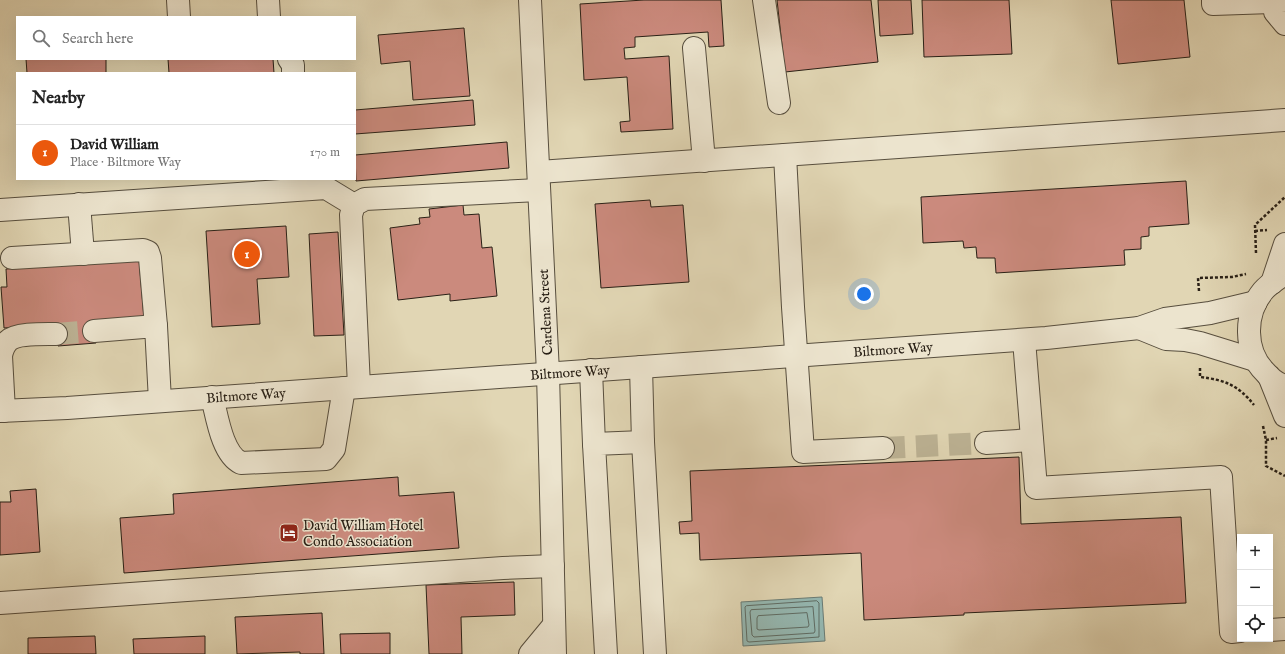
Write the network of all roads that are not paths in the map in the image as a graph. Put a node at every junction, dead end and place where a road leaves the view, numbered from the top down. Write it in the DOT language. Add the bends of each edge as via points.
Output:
graph roads {
  1 [pos="178,0"];
  2 [pos="268,0"];
  3 [pos="530,0"];
  4 [pos="764,0"];
  5 [pos="1213,0"];
  6 [pos="1274,1"];
  7 [pos="179,16"];
  8 [pos="269,16"];
  9 [pos="1285,24"];
  10 [pos="694,48"];
  11 [pos="290,60"];
  12 [pos="294,72"];
  13 [pos="778,103"];
  14 [pos="1285,120"];
  15 [pos="785,155"];
  16 [pos="704,161"];
  17 [pos="539,181"];
  18 [pos="79,204"];
  19 [pos="354,205"];
  20 [pos="0,210"];
  21 [pos="1285,244"];
  22 [pos="83,254"];
  23 [pos="12,258"];
  24 [pos="1278,278"];
  25 [pos="1256,302"];
  26 [pos="156,326"];
  27 [pos="1139,328"];
  28 [pos="94,330"];
  29 [pos="56,334"];
  30 [pos="1024,340"];
  31 [pos="796,356"];
  32 [pos="641,367"];
  33 [pos="591,370"];
  34 [pos="548,373"];
  35 [pos="1270,374"];
  36 [pos="352,387"];
  37 [pos="212,397"];
  38 [pos="160,401"];
  39 [pos="2,411"];
  40 [pos="1285,416"];
  41 [pos="1032,440"];
  42 [pos="644,442"];
  43 [pos="986,443"];
  44 [pos="594,444"];
  45 [pos="883,448"];
  46 [pos="553,566"];
  47 [pos="0,603"];
  48 [pos="554,625"];
  49 [pos="1285,629"];
  50 [pos="1273,630"];
  51 [pos="1237,632"];
  52 [pos="530,654"];
  53 [pos="555,654"];
  54 [pos="606,654"];
  55 [pos="655,654"];
  1 -- 7 [label="street"];
  2 -- 8 [label="street"];
  3 -- 17 [label="street, Cardena Street"];
  4 -- 13 [label="street"];
  5 -- 6 [label="street" via="1213,4"];
  6 -- 9 [label="street" via="1275,12"];
  10 -- 16 [label="street"];
  11 -- 12 [label="street"];
  14 -- 15 [label="street"];
  15 -- 16 [label="street"];
  15 -- 31 [label="street"];
  16 -- 17 [label="street"];
  17 -- 19 [label="street" via="365,199"];
  17 -- 34 [label="street, Cardena Street"];
  18 -- 19 [label="street" via="326,188"];
  18 -- 20 [label="street"];
  18 -- 22 [label="street"];
  19 -- 36 [label="street" via="351,215"];
  21 -- 24 [label="street"];
  22 -- 23 [label="street"];
  22 -- 26 [label="street" via="143,250 148,252"];
  24 -- 25 [label="street"];
  25 -- 27 [label="street, Biltmore Way" via="1210,313 1165,319"];
  25 -- 35 [label="street" via="1249,325 1250,344"];
  26 -- 28 [label="street"];
  26 -- 38 [label="street"];
  27 -- 30 [label="street, Biltmore Way"];
  27 -- 35 [label="street, Biltmore Way" via="1166,339 1200,343"];
  29 -- 39 [label="street" via="16,336 3,348"];
  30 -- 31 [label="street, Biltmore Way"];
  30 -- 41 [label="street"];
  31 -- 32 [label="street, Biltmore Way"];
  31 -- 45 [label="street" via="803,452"];
  32 -- 33 [label="street, Biltmore Way"];
  32 -- 42 [label="street"];
  33 -- 34 [label="street, Biltmore Way"];
  33 -- 44 [label="street"];
  34 -- 36 [label="street, Biltmore Way"];
  34 -- 46 [label="street, Cardena Street"];
  35 -- 40 [label="street"];
  36 -- 37 [label="street, Biltmore Way"];
  36 -- 37 [label="street" via="334,449 326,459 241,463 235,460 223,439"];
  37 -- 38 [label="street, Biltmore Way"];
  38 -- 39 [label="street, Biltmore Way"];
  41 -- 43 [label="street"];
  41 -- 51 [label="street" via="1036,488 1221,477 1231,632"];
  42 -- 44 [label="street"];
  42 -- 55 [label="street"];
  44 -- 54 [label="street"];
  46 -- 47 [label="street"];
  46 -- 48 [label="street, Cardena Street"];
  48 -- 52 [label="street"];
  48 -- 53 [label="street, Cardena Street"];
  49 -- 50 [label="street"];
}
